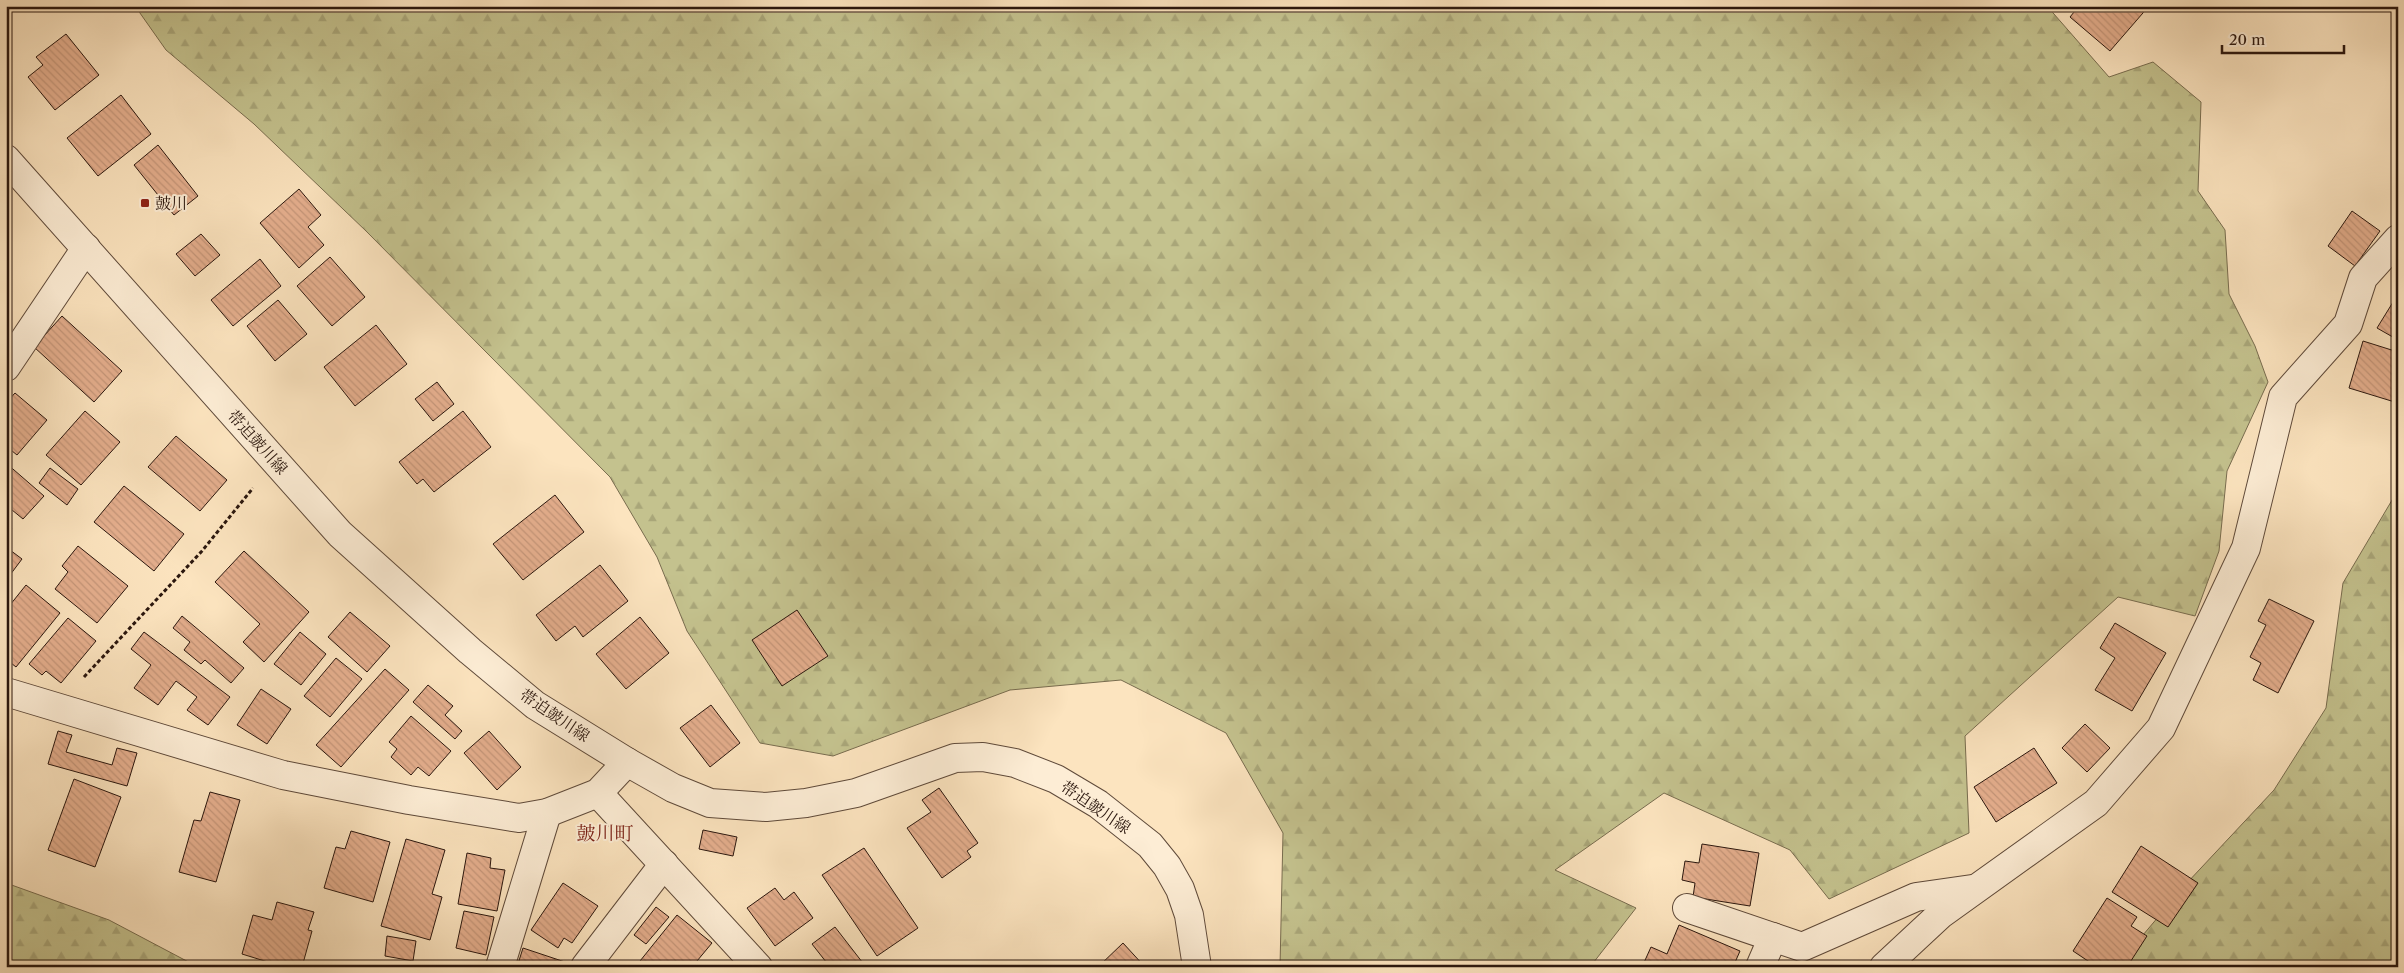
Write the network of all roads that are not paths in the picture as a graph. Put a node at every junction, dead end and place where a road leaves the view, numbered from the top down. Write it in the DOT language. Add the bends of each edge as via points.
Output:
graph roads {
  1 [pos="6,158"];
  2 [pos="2398,238"];
  3 [pos="86,248"];
  4 [pos="6,367"];
  5 [pos="6,692"];
  6 [pos="627,762"];
  7 [pos="598,793"];
  8 [pos="547,813"];
  9 [pos="664,864"];
  10 [pos="1976,888"];
  11 [pos="1687,908"];
  12 [pos="1773,937"];
  13 [pos="500,967"];
  14 [pos="585,967"];
  15 [pos="758,967"];
  16 [pos="1196,967"];
  17 [pos="1760,967"];
  18 [pos="1884,967"];
  1 -- 3 [label="street, 帯迫皷川線"];
  2 -- 10 [label="street" via="2363,278 2348,324 2283,397 2246,548 2161,728 2096,803"];
  3 -- 4 [label="street"];
  3 -- 6 [label="street, 帯迫皷川線" via="340,534 470,652 535,704"];
  5 -- 8 [label="street" via="282,775 519,818"];
  6 -- 7 [label="street"];
  6 -- 16 [label="street, 帯迫皷川線" via="673,788 710,803 766,807 806,804 856,793 955,758 983,757 1015,763 1056,779 1098,804 1150,845 1180,889 1189,915"];
  7 -- 8 [label="street"];
  7 -- 9 [label="street"];
  8 -- 13 [label="street"];
  9 -- 14 [label="street"];
  9 -- 15 [label="street"];
  10 -- 12 [label="street" via="1916,897 1802,947"];
  10 -- 18 [label="street" via="1941,914"];
  11 -- 12 [label="street"];
  12 -- 17 [label="street"];
}
